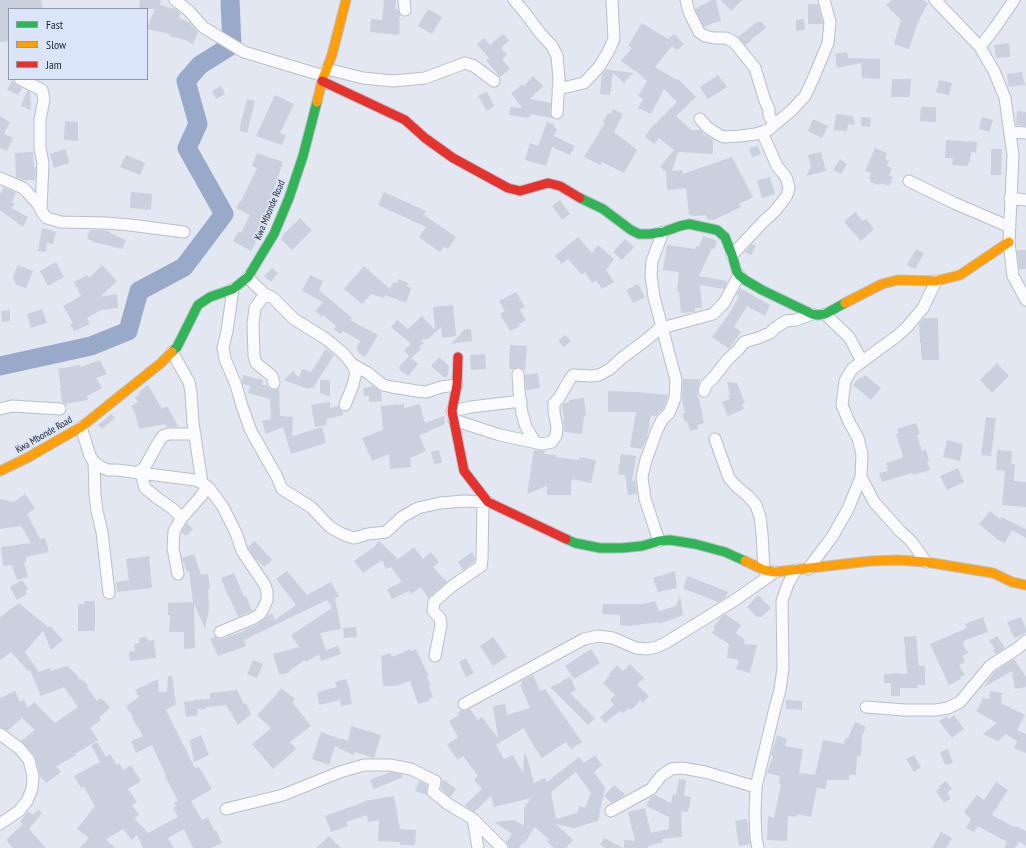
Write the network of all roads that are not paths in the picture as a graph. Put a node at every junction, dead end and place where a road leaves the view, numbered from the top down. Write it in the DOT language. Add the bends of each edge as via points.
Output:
graph roads {
  1 [pos="175,0"];
  2 [pos="346,0"];
  3 [pos="514,0"];
  4 [pos="612,0"];
  5 [pos="686,0"];
  6 [pos="824,0"];
  7 [pos="935,0"];
  8 [pos="1014,0"];
  9 [pos="980,47"];
  10 [pos="324,76"];
  11 [pos="22,80"];
  12 [pos="494,81"];
  13 [pos="558,89"];
  14 [pos="557,113"];
  15 [pos="700,119"];
  16 [pos="774,125"];
  17 [pos="762,132"];
  18 [pos="1010,132"];
  19 [pos="1026,133"];
  20 [pos="0,178"];
  21 [pos="909,181"];
  22 [pos="1010,198"];
  23 [pos="1026,200"];
  24 [pos="41,211"];
  25 [pos="1010,227"];
  26 [pos="184,232"];
  27 [pos="663,232"];
  28 [pos="1009,242"];
  29 [pos="732,255"];
  30 [pos="739,275"];
  31 [pos="248,277"];
  32 [pos="936,281"];
  33 [pos="233,289"];
  34 [pos="265,294"];
  35 [pos="1026,300"];
  36 [pos="812,314"];
  37 [pos="825,314"];
  38 [pos="662,327"];
  39 [pos="172,352"];
  40 [pos="458,357"];
  41 [pos="862,361"];
  42 [pos="352,364"];
  43 [pos="518,374"];
  44 [pos="274,383"];
  45 [pos="457,385"];
  46 [pos="704,391"];
  47 [pos="521,401"];
  48 [pos="345,405"];
  49 [pos="0,409"];
  50 [pos="60,409"];
  51 [pos="453,415"];
  52 [pos="81,427"];
  53 [pos="195,434"];
  54 [pos="715,439"];
  55 [pos="534,442"];
  56 [pos="94,462"];
  57 [pos="0,471"];
  58 [pos="139,473"];
  59 [pos="861,477"];
  60 [pos="205,485"];
  61 [pos="486,502"];
  62 [pos="182,518"];
  63 [pos="659,542"];
  64 [pos="926,562"];
  65 [pos="808,569"];
  66 [pos="764,570"];
  67 [pos="796,570"];
  68 [pos="775,572"];
  69 [pos="178,574"];
  70 [pos="1026,585"];
  71 [pos="109,593"];
  72 [pos="220,632"];
  73 [pos="1026,641"];
  74 [pos="435,656"];
  75 [pos="464,704"];
  76 [pos="866,708"];
  77 [pos="0,734"];
  78 [pos="756,787"];
  79 [pos="226,809"];
  80 [pos="611,811"];
  81 [pos="473,819"];
  82 [pos="0,824"];
  83 [pos="478,848"];
  84 [pos="502,848"];
  85 [pos="758,848"];
  1 -- 10 [label="street" via="189,10 203,27 244,52"];
  2 -- 10 [label="street, Kwa Mbonde Road" via="332,56"];
  3 -- 13 [label="street" via="552,46 557,56"];
  4 -- 13 [label="street" via="614,39 608,52 584,83"];
  5 -- 16 [label="street" via="699,32 705,36 726,38 734,42 755,68"];
  6 -- 16 [label="street" via="830,22 828,43 822,59 805,96"];
  7 -- 9 [label="street"];
  8 -- 9 [label="street"];
  9 -- 18 [label="street" via="994,70 1005,98"];
  10 -- 12 [label="street" via="393,81 425,78 465,63 474,66"];
  10 -- 27 [label="street" via="405,120 453,158 508,188 520,190 548,183 560,186 603,209 639,234"];
  10 -- 31 [label="street, Kwa Mbonde Road" via="289,198 274,234"];
  11 -- 24 [label="street" via="42,90 44,99 40,120 43,162"];
  13 -- 14 [label="street"];
  15 -- 17 [label="street" via="707,127 724,137"];
  16 -- 17 [label="street"];
  17 -- 29 [label="street" via="777,166 786,177 788,192 775,211"];
  18 -- 19 [label="street"];
  18 -- 22 [label="street" via="1013,155"];
  20 -- 24 [label="street" via="27,192"];
  21 -- 25 [label="street"];
  22 -- 23 [label="street"];
  22 -- 25 [label="street"];
  24 -- 26 [label="street" via="47,218 61,222 106,223"];
  25 -- 28 [label="street"];
  27 -- 29 [label="street" via="689,224 717,230 725,237"];
  27 -- 38 [label="street" via="652,261 651,275"];
  28 -- 32 [label="street" via="960,275"];
  28 -- 35 [label="street" via="1013,276"];
  29 -- 30 [label="street"];
  30 -- 36 [label="street" via="762,290"];
  30 -- 38 [label="street" via="724,303 713,314"];
  31 -- 33 [label="street, Kwa Mbonde Road"];
  31 -- 34 [label="street"];
  32 -- 37 [label="street" via="898,280 882,284"];
  32 -- 41 [label="street" via="923,308 907,327"];
  33 -- 39 [label="street, Kwa Mbonde Road" via="210,297 198,305"];
  33 -- 61 [label="street" via="223,348 225,359 251,431 282,489 311,507 330,527 354,538 386,532 402,517 418,508 464,500"];
  34 -- 42 [label="street" via="274,298 294,319 326,339"];
  34 -- 44 [label="street" via="255,308 254,356 256,363 272,376"];
  36 -- 37 [label="street"];
  36 -- 46 [label="street" via="786,321 770,333 744,342 706,385"];
  37 -- 41 [label="street" via="850,337"];
  38 -- 55 [label="street" via="610,370 599,375 573,375 554,403 556,436 552,442"];
  38 -- 63 [label="street" via="676,380 675,398 653,438 642,477 645,500"];
  39 -- 52 [label="street, Kwa Mbonde Road"];
  39 -- 53 [label="street" via="192,392"];
  40 -- 45 [label="street"];
  41 -- 59 [label="street" via="852,369 845,381 842,405 858,438 862,454"];
  42 -- 45 [label="street" via="392,387 426,392"];
  42 -- 48 [label="street" via="356,372"];
  43 -- 47 [label="street"];
  45 -- 51 [label="street"];
  47 -- 51 [label="street" via="471,407"];
  47 -- 55 [label="street" via="526,427"];
  49 -- 50 [label="street" via="12,406"];
  51 -- 55 [label="street" via="485,431"];
  51 -- 61 [label="street" via="464,471"];
  52 -- 56 [label="street"];
  52 -- 57 [label="street, Kwa Mbonde Road"];
  53 -- 58 [label="street" via="163,436"];
  53 -- 60 [label="street"];
  54 -- 66 [label="street" via="729,478 756,505 761,525"];
  56 -- 58 [label="street" via="108,470"];
  56 -- 71 [label="street" via="96,503"];
  58 -- 60 [label="street" via="195,480"];
  58 -- 62 [label="street" via="146,488"];
  59 -- 64 [label="street" via="874,502 894,526 911,541"];
  59 -- 65 [label="street" via="848,509"];
  60 -- 62 [label="street" via="202,495"];
  60 -- 72 [label="street" via="223,507 242,551 267,592 267,600 260,614"];
  61 -- 63 [label="street" via="575,543 600,548 622,548"];
  61 -- 74 [label="street" via="481,566 434,602 433,611 440,618 441,625"];
  62 -- 69 [label="street" via="174,532 173,548"];
  63 -- 66 [label="street" via="670,540 725,552"];
  64 -- 65 [label="street" via="871,561"];
  64 -- 70 [label="street" via="993,574"];
  65 -- 67 [label="street"];
  66 -- 68 [label="street"];
  67 -- 68 [label="street"];
  67 -- 78 [label="street" via="782,601 783,668 780,690"];
  68 -- 75 [label="street" via="658,647 636,648 612,638 598,636 584,639"];
  73 -- 76 [label="street" via="990,666 960,702 948,708"];
  77 -- 82 [label="street" via="19,748 29,760 33,776 32,789 27,801 19,811"];
  78 -- 80 [label="street" via="705,772 671,769 661,776 651,789"];
  78 -- 85 [label="street"];
  79 -- 81 [label="street" via="283,796 364,764 390,765 411,769 435,781 433,792"];
  81 -- 83 [label="street"];
  81 -- 84 [label="street"];
}
